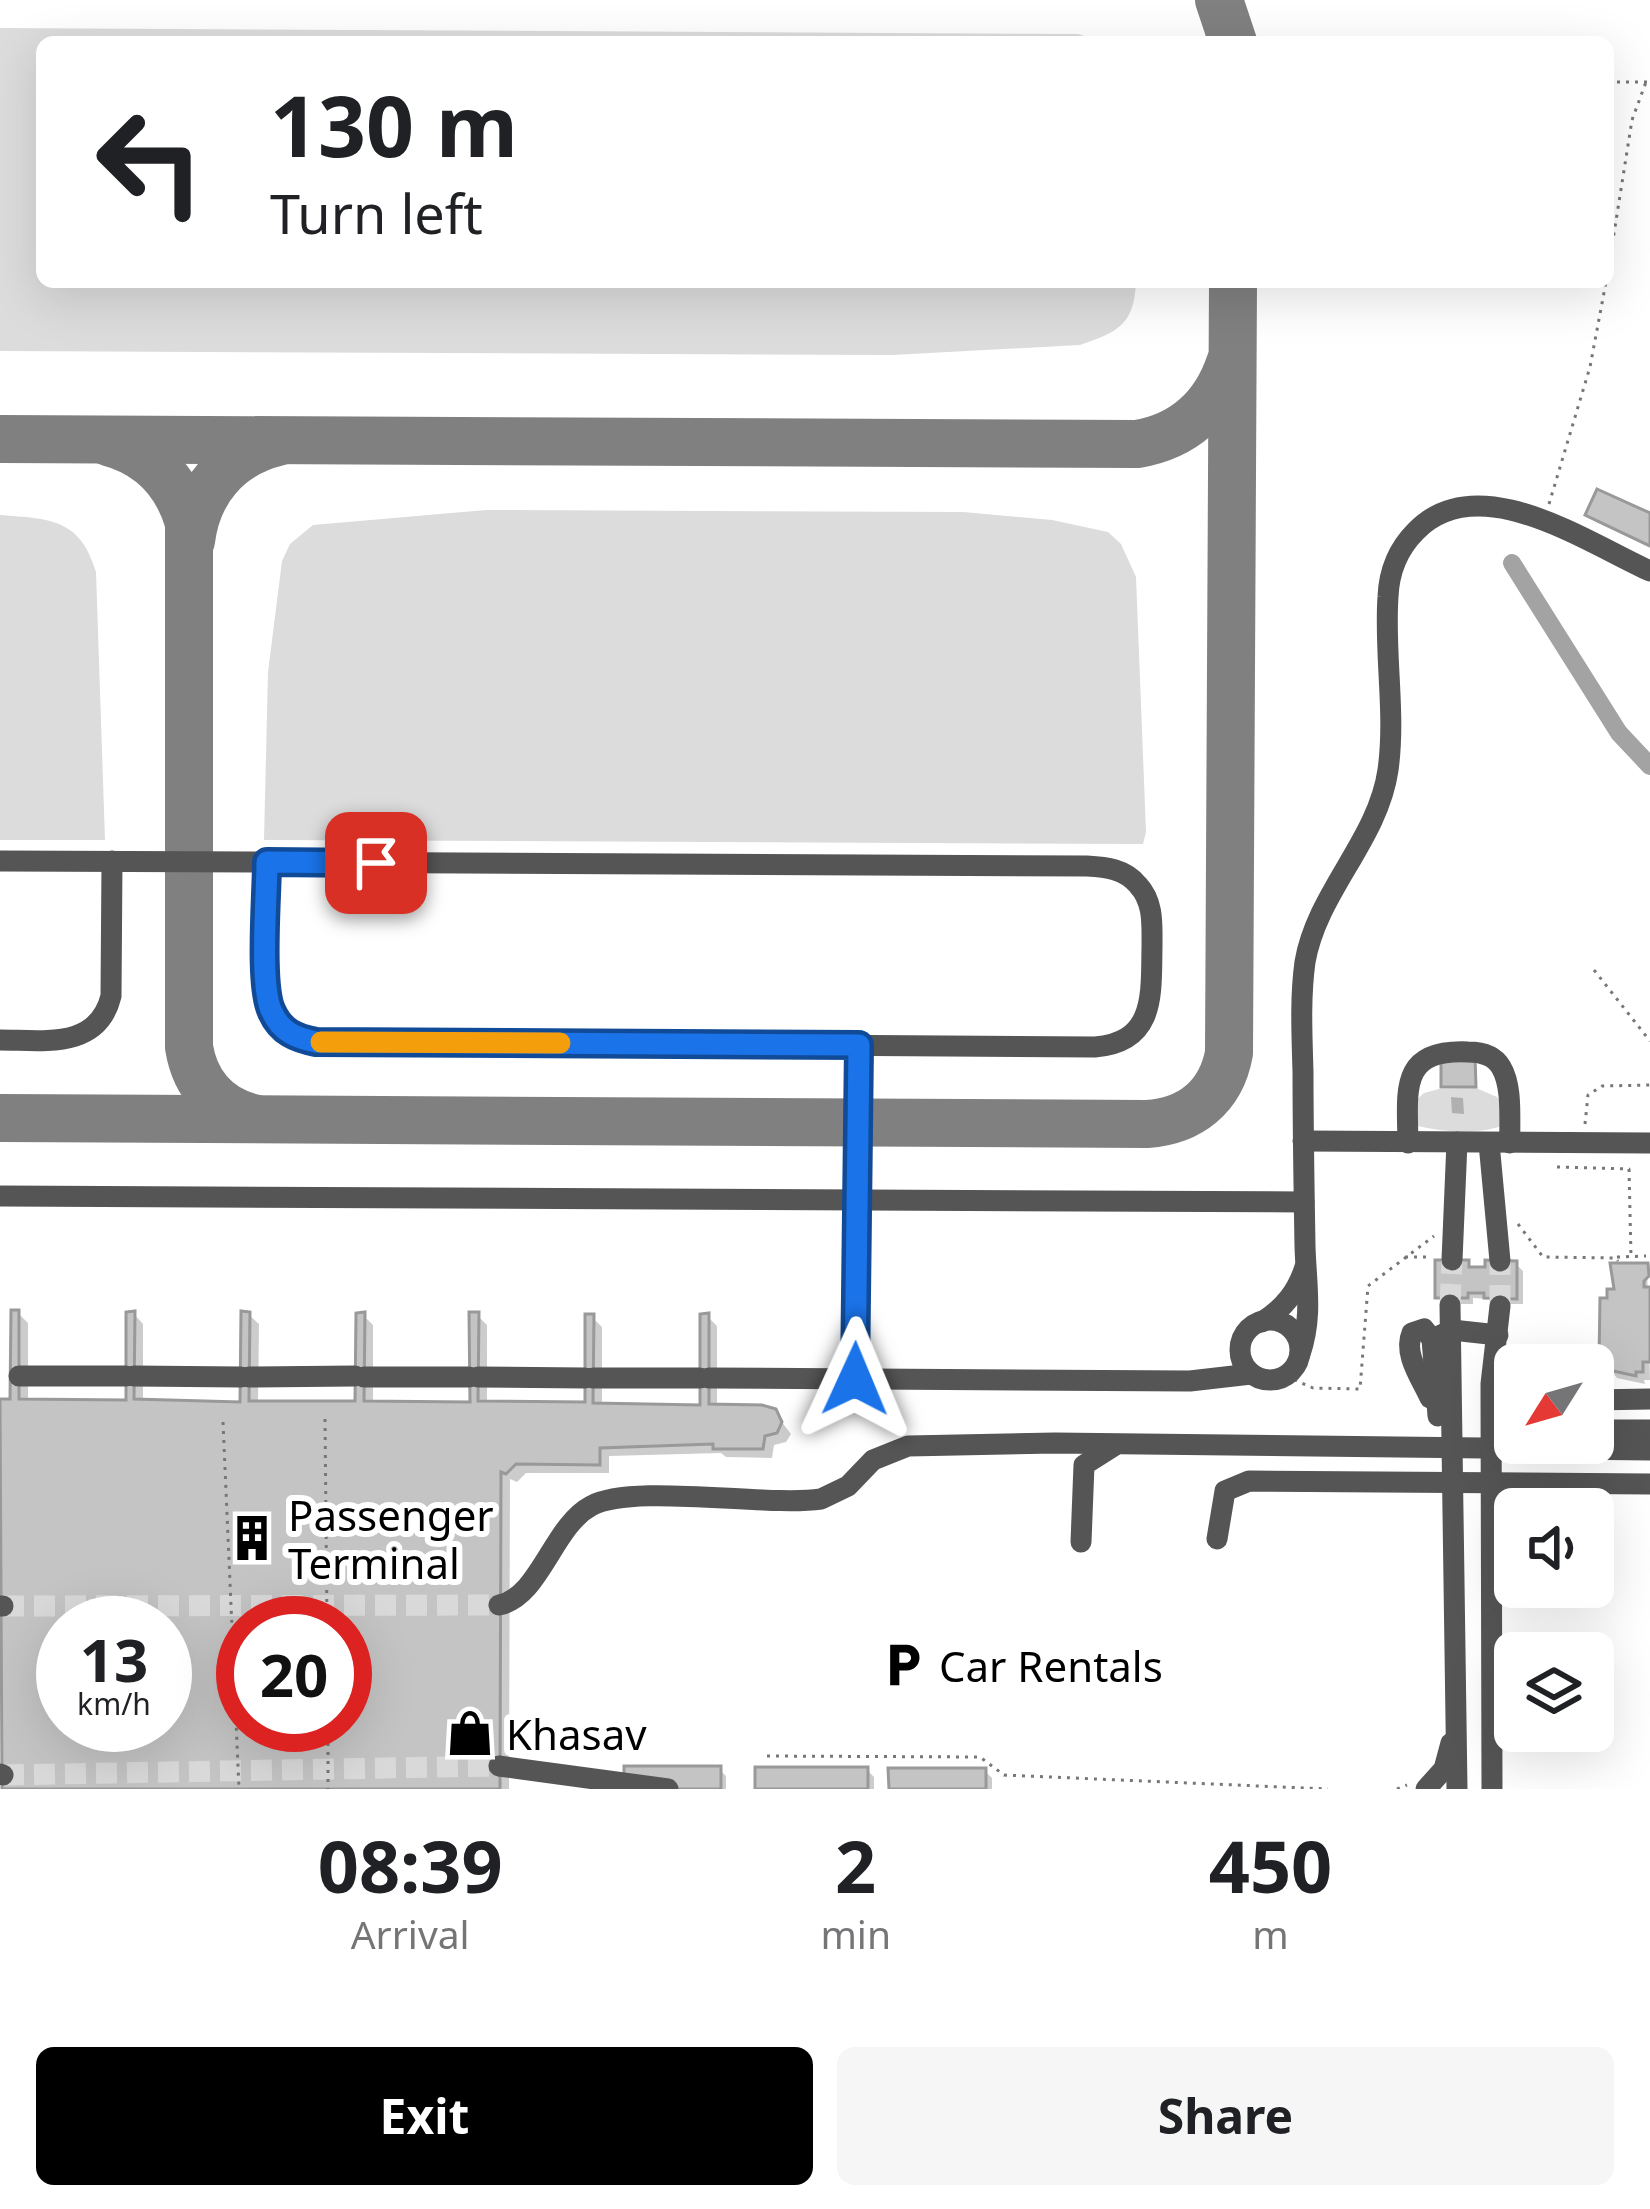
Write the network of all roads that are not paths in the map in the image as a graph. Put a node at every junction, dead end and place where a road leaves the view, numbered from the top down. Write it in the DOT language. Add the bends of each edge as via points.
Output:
graph roads {
  1 [pos="1650,572"];
  2 [pos="0,861"];
  3 [pos="112,862"];
  4 [pos="267,862"];
  5 [pos="0,1040"];
  6 [pos="859,1045"];
  7 [pos="1303,1141"];
  8 [pos="1457,1142"];
  9 [pos="1408,1143"];
  10 [pos="1499,1143"];
  11 [pos="1650,1143"];
  12 [pos="0,1196"];
  13 [pos="856,1198"];
  14 [pos="1304,1202"];
  15 [pos="1451,1260"];
  16 [pos="1501,1261"];
  17 [pos="1305,1266"];
  18 [pos="1450,1305"];
  19 [pos="1500,1306"];
  20 [pos="1262,1322"];
  21 [pos="1442,1335"];
  22 [pos="1498,1335"];
  23 [pos="1300,1354"];
  24 [pos="1251,1373"];
  25 [pos="10,1376"];
  26 [pos="855,1379"];
  27 [pos="1650,1399"];
  28 [pos="1614,1400"];
  29 [pos="1447,1430"];
  30 [pos="1614,1430"];
  31 [pos="1650,1430"];
  32 [pos="1116,1445"];
  33 [pos="1492,1447"];
  34 [pos="1614,1448"];
  35 [pos="1650,1450"];
  36 [pos="1453,1482"];
  37 [pos="1492,1484"];
  38 [pos="1650,1484"];
  39 [pos="1217,1539"];
  40 [pos="1081,1542"];
  41 [pos="499,1605"];
  42 [pos="1457,1700"];
  43 [pos="500,1766"];
  44 [pos="668,1789"];
  45 [pos="1426,1789"];
  46 [pos="1456,1789"];
  47 [pos="1492,1789"];
  1 -- 7 [label="street" via="1500,506 1458,506 1424,523 1397,556 1388,597 1388,774 1306,960"];
  2 -- 3 [label="street"];
  3 -- 4 [label="street"];
  3 -- 5 [label="street" via="105,1013 74,1038"];
  4 -- 6 [label="street" via="267,997 295,1037"];
  4 -- 6 [label="street" via="1087,866 1122,872 1145,893 1151,1000 1142,1023 1121,1041"];
  6 -- 13 [label="street"];
  7 -- 9 [label="street"];
  7 -- 14 [label="street"];
  8 -- 9 [label="street"];
  8 -- 10 [label="street"];
  8 -- 15 [label="street"];
  9 -- 10 [label="street" via="1414,1072 1444,1051 1481,1052 1501,1068 1507,1082"];
  10 -- 11 [label="street"];
  10 -- 16 [label="street"];
  12 -- 13 [label="street"];
  13 -- 14 [label="street"];
  13 -- 26 [label="street"];
  14 -- 17 [label="street"];
  17 -- 20 [label="street" via="1293,1294"];
  17 -- 23 [label="street" via="1309,1321"];
  18 -- 21 [label="street"];
  19 -- 22 [label="street"];
  20 -- 23 [label="street" via="1290,1327"];
  20 -- 24 [label="street" via="1243,1338"];
  21 -- 22 [label="street"];
  21 -- 29 [label="street"];
  21 -- 29 [label="street" via="1424,1329 1408,1340"];
  22 -- 33 [label="street"];
  23 -- 24 [label="street" via="1286,1376"];
  24 -- 26 [label="street" via="1190,1381"];
  25 -- 26 [label="street"];
  27 -- 28 [label="street"];
  29 -- 32 [label="street"];
  29 -- 33 [label="street"];
  29 -- 36 [label="street"];
  30 -- 31 [label="street"];
  32 -- 40 [label="street" via="1084,1465"];
  32 -- 41 [label="street" via="908,1446 873,1460 821,1499 595,1503 570,1524 520,1595"];
  33 -- 37 [label="street"];
  34 -- 35 [label="street"];
  36 -- 37 [label="street"];
  36 -- 39 [label="street" via="1237,1483 1221,1501"];
  36 -- 42 [label="street"];
  37 -- 38 [label="street"];
  37 -- 47 [label="street"];
  42 -- 45 [label="street" via="1444,1769"];
  42 -- 46 [label="street"];
  43 -- 44 [label="street"];
}
